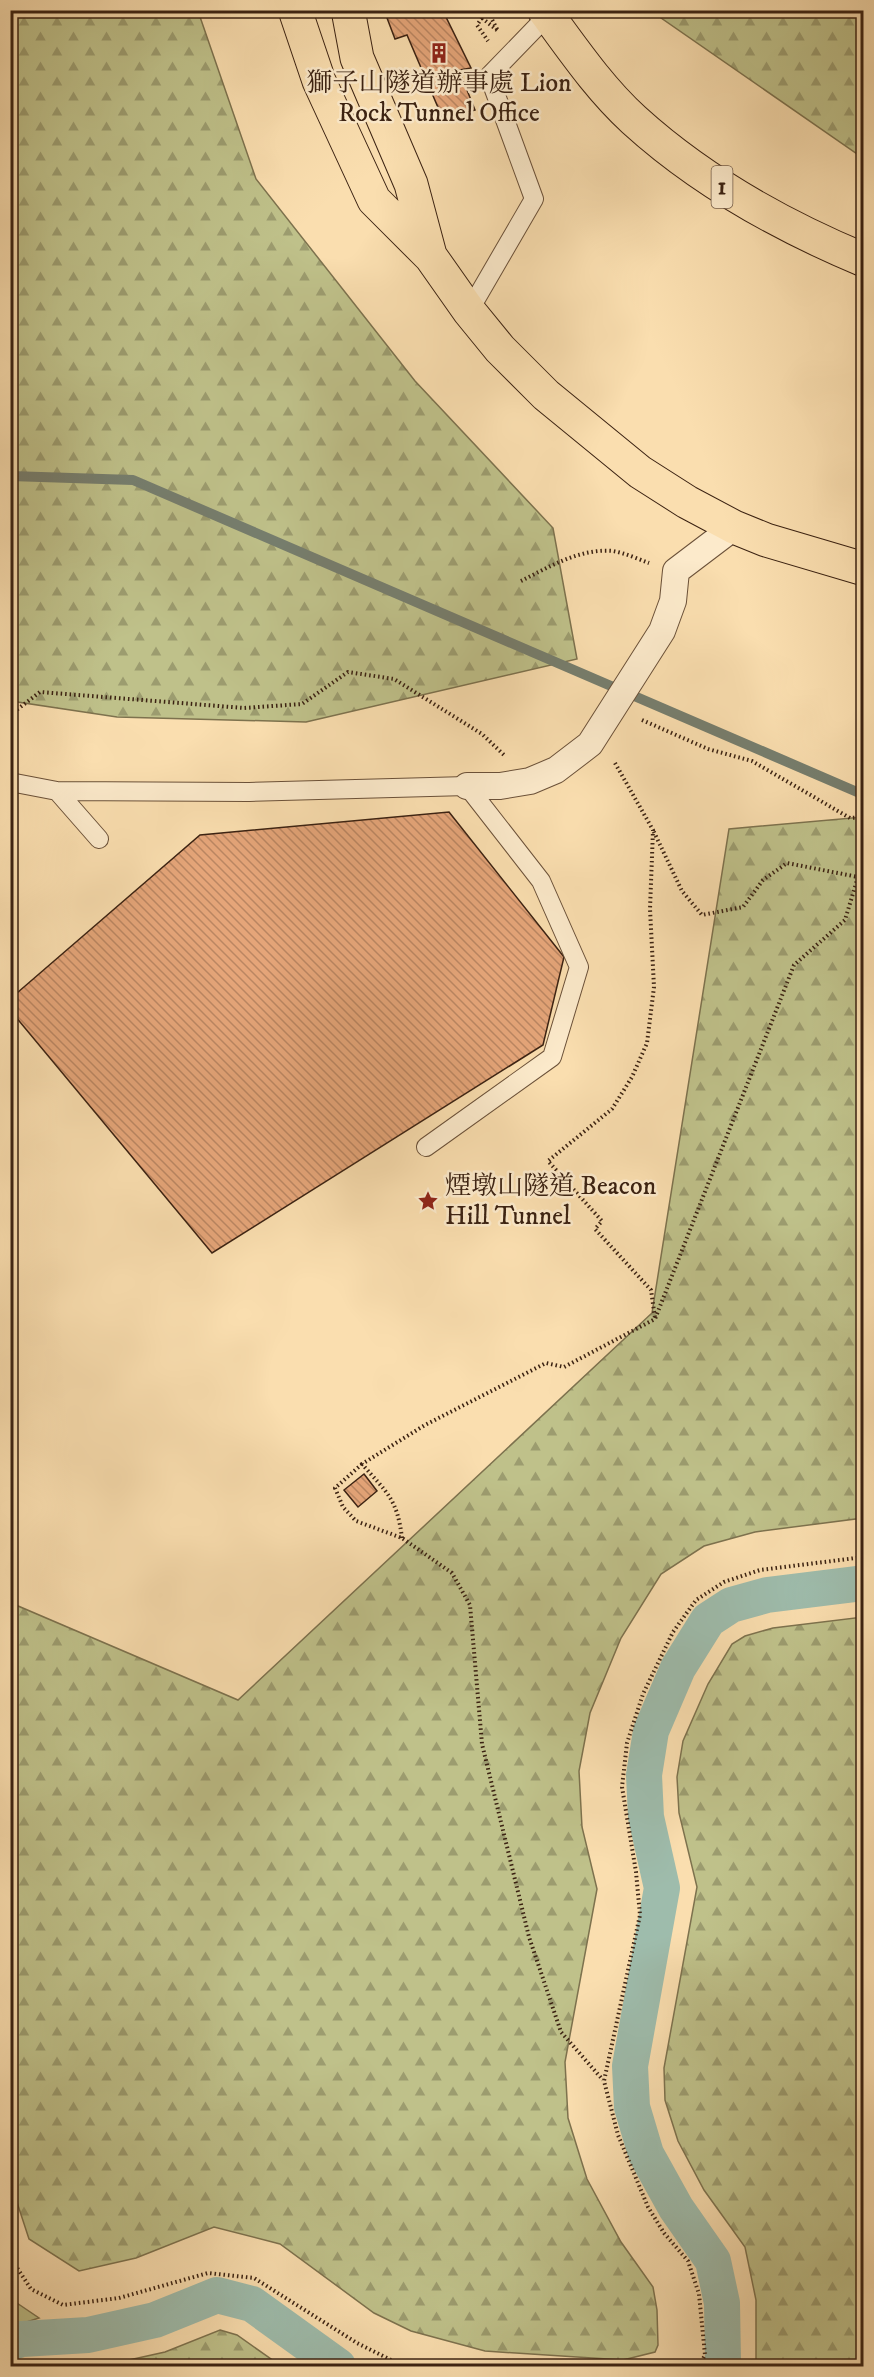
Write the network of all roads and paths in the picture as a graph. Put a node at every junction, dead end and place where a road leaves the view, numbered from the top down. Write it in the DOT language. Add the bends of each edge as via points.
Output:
graph roads {
  1 [pos="295,10"];
  2 [pos="348,10"];
  3 [pos="487,10"];
  4 [pos="546,13"];
  5 [pos="482,18"];
  6 [pos="431,257"];
  7 [pos="864,260"];
  8 [pos="469,311"];
  9 [pos="734,527"];
  10 [pos="864,569"];
  11 [pos="676,571"];
  12 [pos="521,582"];
  13 [pos="613,708"];
  14 [pos="10,714"];
  15 [pos="590,744"];
  16 [pos="530,781"];
  17 [pos="10,782"];
  18 [pos="467,786"];
  19 [pos="57,791"];
  20 [pos="864,817"];
  21 [pos="653,830"];
  22 [pos="99,838"];
  23 [pos="426,1147"];
  24 [pos="655,1319"];
  25 [pos="362,1464"];
  26 [pos="402,1538"];
  27 [pos="864,1557"];
  28 [pos="604,2081"];
  29 [pos="10,2257"];
  30 [pos="403,2367"];
  31 [pos="699,2367"];
  1 -- 6 [label="highway" via="319,81 374,200"];
  2 -- 6 [label="highway" via="357,58 411,184"];
  3 -- 5 [label="path, bridge" via="498,31"];
  4 -- 7 [label="highway, 1" via="601,85 633,119 686,163 775,219"];
  4 -- 8 [label="lane" via="489,76 534,199"];
  6 -- 8 [label="highway"];
  8 -- 9 [label="highway" via="500,349 583,428 640,472"];
  9 -- 10 [label="highway"];
  9 -- 11 [label="street"];
  11 -- 12 [label="path" via="614,551 568,558"];
  11 -- 13 [label="street" via="673,601 662,631"];
  13 -- 15 [label="street"];
  13 -- 20 [label="path" via="708,749 752,761 850,818"];
  14 -- 16 [label="path" via="40,692 244,708 302,704 348,672 394,679 482,734"];
  15 -- 16 [label="street" via="556,770"];
  15 -- 21 [label="path" via="616,764"];
  16 -- 18 [label="street"];
  17 -- 19 [label="lane"];
  18 -- 19 [label="lane" via="249,792"];
  18 -- 23 [label="lane" via="541,881 579,967 552,1057"];
  19 -- 22 [label="lane"];
  21 -- 24 [label="path" via="650,909 654,987 647,1043 612,1109 548,1161 602,1221 595,1229 651,1290"];
  21 -- 24 [label="path" via="682,891 702,915 743,907 763,880 787,863 858,878 845,920 794,965"];
  24 -- 25 [label="path" via="564,1367 546,1363 425,1425"];
  25 -- 26 [label="path" via="392,1497 399,1513"];
  25 -- 26 [label="path" via="335,1488 343,1507 356,1521"];
  26 -- 28 [label="path" via="452,1573 470,1605 482,1744 529,1937 561,2032"];
  27 -- 28 [label="path" via="760,1570 724,1582 696,1600 673,1632 643,1694 627,1743 622,1786 640,1916"];
  28 -- 31 [label="path" via="618,2135 648,2207 688,2261 700,2304 705,2355"];
  29 -- 30 [label="path" via="30,2289 63,2305 119,2298 208,2273 254,2278"];
}
